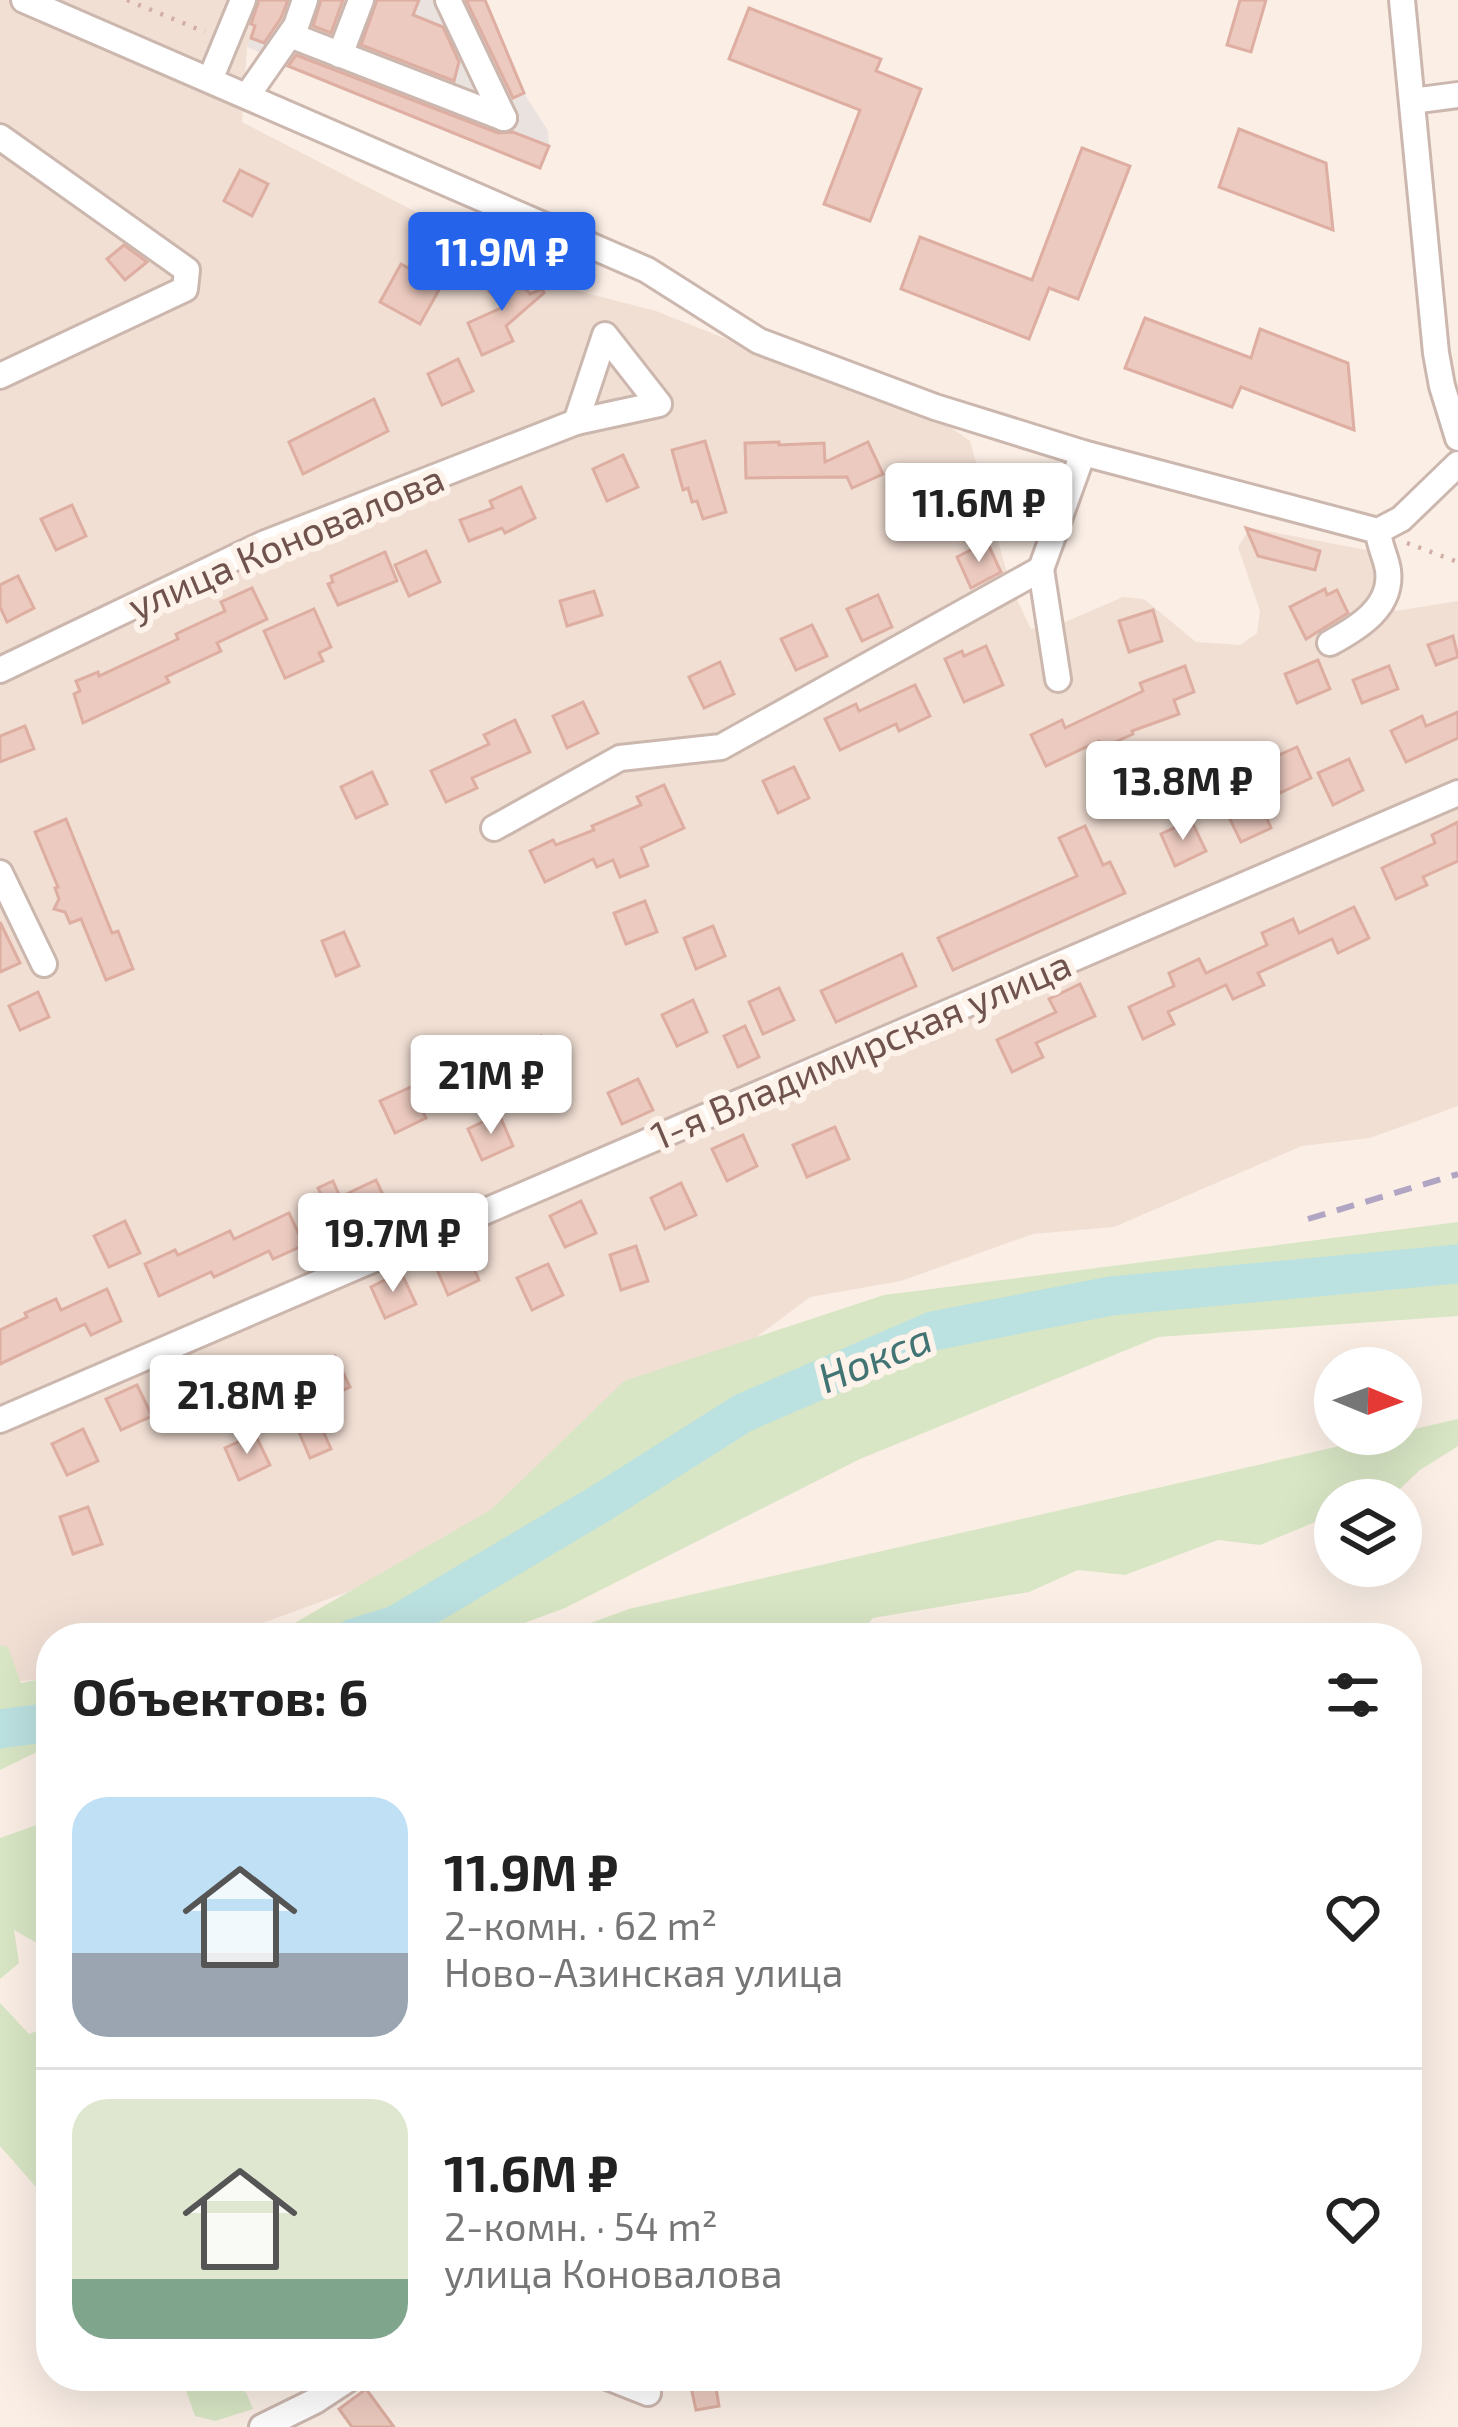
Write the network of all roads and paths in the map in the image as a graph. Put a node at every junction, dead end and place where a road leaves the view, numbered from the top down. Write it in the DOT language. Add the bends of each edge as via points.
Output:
graph roads {
  1 [pos="23,0"];
  2 [pos="127,0"];
  3 [pos="243,0"];
  4 [pos="305,0"];
  5 [pos="361,0"];
  6 [pos="448,0"];
  7 [pos="1402,0"];
  8 [pos="290,35"];
  9 [pos="226,40"];
  10 [pos="340,55"];
  11 [pos="210,80"];
  12 [pos="1458,95"];
  13 [pos="247,96"];
  14 [pos="1412,101"];
  15 [pos="0,137"];
  16 [pos="0,376"];
  17 [pos="576,422"];
  18 [pos="1456,422"];
  19 [pos="1083,453"];
  20 [pos="1458,464"];
  21 [pos="1378,531"];
  22 [pos="1458,562"];
  23 [pos="1041,569"];
  24 [pos="1330,644"];
  25 [pos="0,670"];
  26 [pos="1058,679"];
  27 [pos="1458,793"];
  28 [pos="494,828"];
  29 [pos="0,873"];
  30 [pos="44,964"];
  31 [pos="0,1420"];
  32 [pos="330,2391"];
  33 [pos="643,2391"];
  34 [pos="648,2393"];
  35 [pos="262,2427"];
  1 -- 11 [label="street"];
  2 -- 9 [label="path"];
  3 -- 9 [label="street"];
  4 -- 8 [label="street"];
  5 -- 10 [label="street"];
  6 -- 10 [label="street" via="503,118"];
  7 -- 14 [label="street"];
  8 -- 10 [label="street"];
  8 -- 13 [label="street"];
  9 -- 11 [label="street"];
  11 -- 13 [label="street"];
  12 -- 14 [label="street"];
  13 -- 19 [label="street" via="646,270 759,341"];
  14 -- 18 [label="street" via="1436,353"];
  15 -- 16 [label="street" via="187,270 185,289"];
  17 -- 25 [label="street, улица Коновалова" via="262,544"];
  19 -- 21 [label="street"];
  19 -- 23 [label="street"];
  20 -- 21 [label="street"];
  21 -- 22 [label="path"];
  21 -- 24 [label="street" via="1388,595"];
  23 -- 26 [label="street"];
  23 -- 28 [label="street" via="721,747 620,758"];
  27 -- 31 [label="street, 1-я Владимирская улица"];
  29 -- 30 [label="street"];
  32 -- 35 [label="street"];
  33 -- 34 [label="street"];
}
